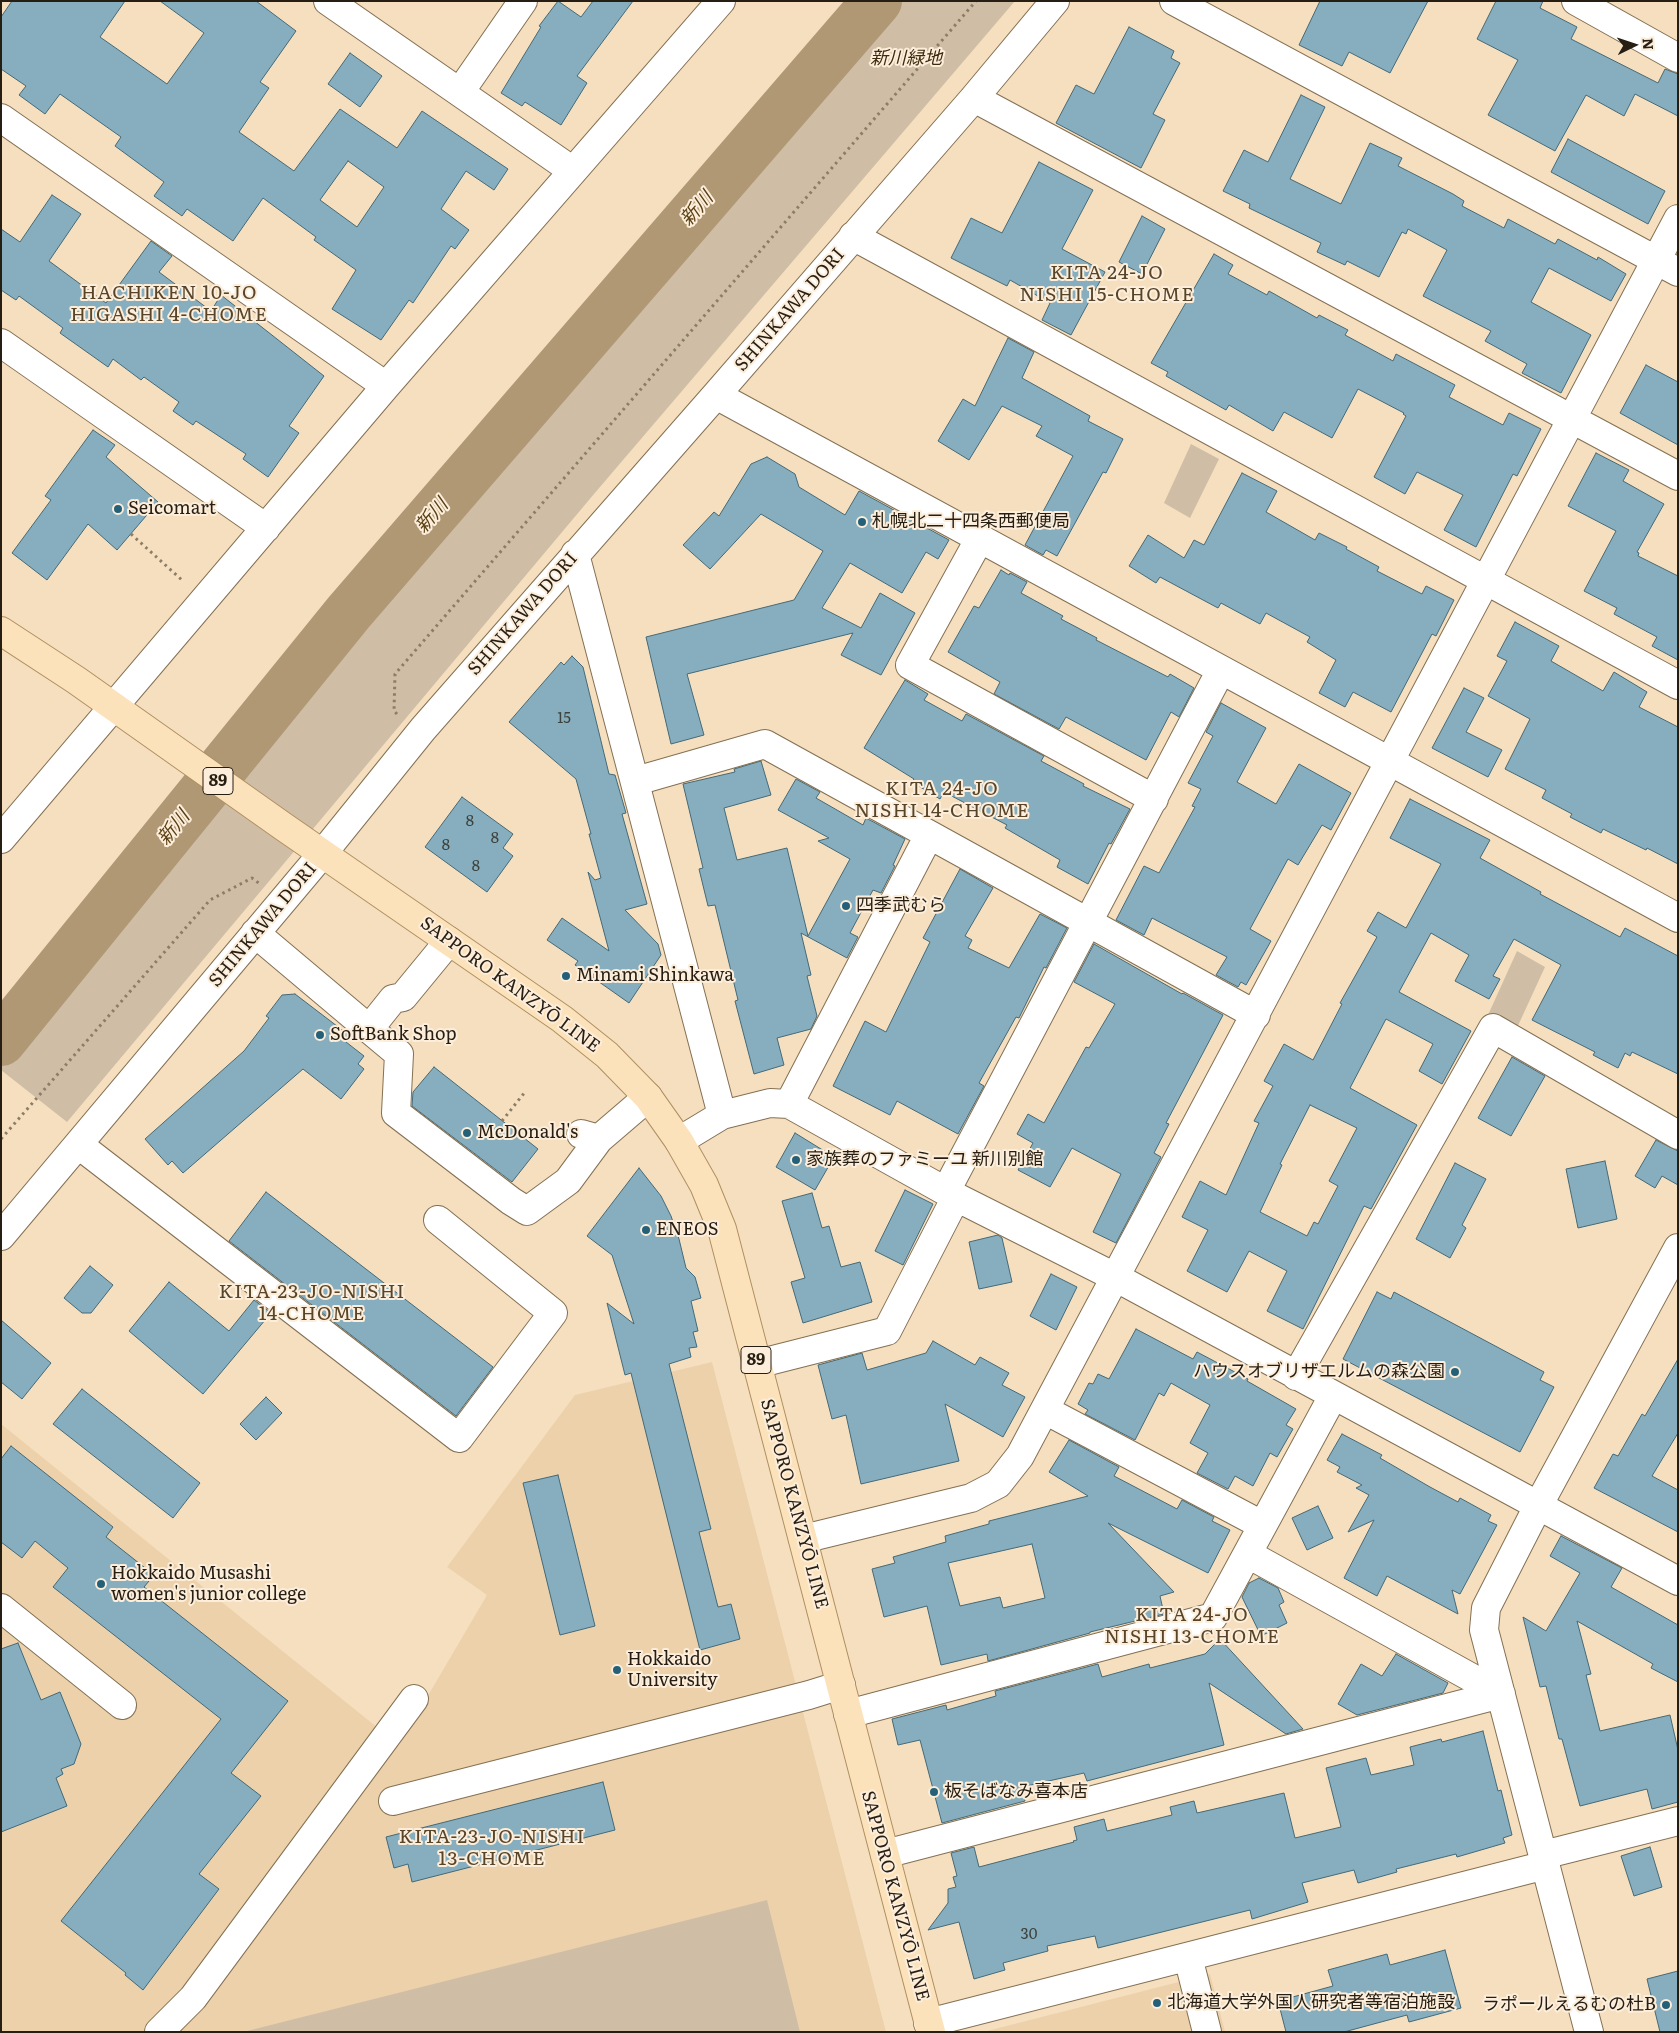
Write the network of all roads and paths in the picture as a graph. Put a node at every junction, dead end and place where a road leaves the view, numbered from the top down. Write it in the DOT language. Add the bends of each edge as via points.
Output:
graph roads {
  1 [pos="328,1"];
  2 [pos="523,1"];
  3 [pos="721,1"];
  4 [pos="976,1"];
  5 [pos="1055,1"];
  6 [pos="1174,1"];
  7 [pos="1576,1"];
  8 [pos="1678,58"];
  9 [pos="460,92"];
  10 [pos="974,98"];
  11 [pos="1,118"];
  12 [pos="573,171"];
  13 [pos="1678,219"];
  14 [pos="853,236"];
  15 [pos="1667,266"];
  16 [pos="1,343"];
  17 [pos="386,386"];
  18 [pos="716,395"];
  19 [pos="1572,419"];
  20 [pos="1678,476"];
  21 [pos="266,528"];
  22 [pos="131,534"];
  23 [pos="980,538"];
  24 [pos="575,554"];
  25 [pos="1486,580"];
  26 [pos="183,581"];
  27 [pos="1,631"];
  28 [pos="1221,670"];
  29 [pos="1678,685"];
  30 [pos="114,708"];
  31 [pos="397,714"];
  32 [pos="1390,761"];
  33 [pos="636,780"];
  34 [pos="1154,799"];
  35 [pos="929,835"];
  36 [pos="1,839"];
  37 [pos="323,854"];
  38 [pos="281,902"];
  39 [pos="1678,918"];
  40 [pos="1088,923"];
  41 [pos="255,933"];
  42 [pos="448,941"];
  43 [pos="1256,1015"];
  44 [pos="370,1029"];
  45 [pos="525,1092"];
  46 [pos="648,1097"];
  47 [pos="790,1104"];
  48 [pos="722,1115"];
  49 [pos="502,1121"];
  50 [pos="1678,1135"];
  51 [pos="1,1139"];
  52 [pos="679,1141"];
  53 [pos="79,1145"];
  54 [pos="951,1194"];
  55 [pos="438,1220"];
  56 [pos="1,1236"];
  57 [pos="1678,1248"];
  58 [pos="1115,1277"];
  59 [pos="757,1364"];
  60 [pos="1296,1376"];
  61 [pos="1333,1396"];
  62 [pos="1045,1410"];
  63 [pos="1538,1506"];
  64 [pos="1262,1525"];
  65 [pos="803,1539"];
  66 [pos="1248,1554"];
  67 [pos="1678,1581"];
  68 [pos="1,1608"];
  69 [pos="841,1685"];
  70 [pos="1501,1694"];
  71 [pos="414,1699"];
  72 [pos="122,1705"];
  73 [pos="848,1714"];
  74 [pos="393,1801"];
  75 [pos="1678,1821"];
  76 [pos="884,1854"];
  77 [pos="1545,1860"];
  78 [pos="1188,1956"];
  79 [pos="930,2027"];
  80 [pos="159,2032"];
  81 [pos="1207,2032"];
  82 [pos="1589,2032"];
  1 -- 9 [label="street"];
  2 -- 9 [label="street"];
  3 -- 12 [label="street"];
  4 -- 31 [label="path" via="396,674 394,711"];
  5 -- 10 [label="street, SHINKAWA DORI"];
  6 -- 15 [label="street"];
  7 -- 8 [label="street"];
  9 -- 12 [label="street"];
  10 -- 14 [label="street, SHINKAWA DORI"];
  10 -- 19 [label="street"];
  11 -- 17 [label="street"];
  12 -- 17 [label="street"];
  13 -- 15 [label="street"];
  14 -- 18 [label="street, SHINKAWA DORI"];
  14 -- 25 [label="street"];
  15 -- 19 [label="street"];
  16 -- 21 [label="street"];
  17 -- 21 [label="street"];
  18 -- 23 [label="street"];
  18 -- 24 [label="street, SHINKAWA DORI"];
  19 -- 20 [label="street"];
  19 -- 25 [label="street"];
  21 -- 30 [label="street"];
  22 -- 26 [label="path"];
  23 -- 28 [label="street"];
  23 -- 34 [label="street" via="910,665"];
  24 -- 33 [label="street"];
  24 -- 37 [label="street, SHINKAWA DORI" via="423,728"];
  25 -- 29 [label="street"];
  25 -- 32 [label="street"];
  27 -- 30 [label="main road, SAPPORO KANZYŌ LINE / 89"];
  28 -- 32 [label="street"];
  28 -- 34 [label="street"];
  30 -- 36 [label="street"];
  30 -- 37 [label="main road, SAPPORO KANZYŌ LINE / 89"];
  32 -- 39 [label="street"];
  32 -- 43 [label="street"];
  33 -- 35 [label="street" via="765,744"];
  33 -- 48 [label="street"];
  34 -- 40 [label="street"];
  35 -- 40 [label="street"];
  35 -- 47 [label="street"];
  37 -- 38 [label="street, SHINKAWA DORI"];
  37 -- 42 [label="main road, SAPPORO KANZYŌ LINE / 89"];
  38 -- 41 [label="street, SHINKAWA DORI"];
  38 -- 51 [label="path" via="252,878 210,900"];
  40 -- 43 [label="street"];
  40 -- 54 [label="street"];
  41 -- 44 [label="street"];
  41 -- 53 [label="street, SHINKAWA DORI"];
  42 -- 44 [label="street" via="403,997 394,999"];
  42 -- 46 [label="main road, SAPPORO KANZYŌ LINE / 89" via="562,1019 607,1055"];
  43 -- 58 [label="street"];
  44 -- 46 [label="street" via="399,1054 396,1113 527,1211 568,1181 590,1136"];
  45 -- 49 [label="path"];
  46 -- 52 [label="main road, SAPPORO KANZYŌ LINE / 89"];
  47 -- 48 [label="street" via="770,1103"];
  47 -- 54 [label="street"];
  48 -- 52 [label="street"];
  50 -- 60 [label="street" via="1493,1028"];
  52 -- 59 [label="main road, SAPPORO KANZYŌ LINE / 89" via="704,1185 722,1229"];
  53 -- 55 [label="street" via="460,1438 553,1313"];
  53 -- 56 [label="street, SHINKAWA DORI"];
  54 -- 58 [label="street"];
  54 -- 59 [label="street" via="887,1331"];
  57 -- 63 [label="street"];
  58 -- 60 [label="street"];
  58 -- 62 [label="street"];
  59 -- 65 [label="main road, SAPPORO KANZYŌ LINE / 89"];
  60 -- 61 [label="street"];
  61 -- 63 [label="street"];
  61 -- 64 [label="street"];
  62 -- 64 [label="street"];
  62 -- 65 [label="street" via="1020,1456 998,1484 970,1498"];
  63 -- 67 [label="street"];
  63 -- 70 [label="street" via="1486,1608 1484,1630"];
  64 -- 66 [label="street"];
  65 -- 69 [label="main road, SAPPORO KANZYŌ LINE / 89"];
  66 -- 70 [label="street"];
  66 -- 73 [label="street" via="1212,1617"];
  68 -- 72 [label="street"];
  69 -- 73 [label="main road, SAPPORO KANZYŌ LINE / 89"];
  69 -- 74 [label="street"];
  70 -- 76 [label="street"];
  70 -- 77 [label="street"];
  71 -- 80 [label="street" via="193,1998"];
  73 -- 76 [label="main road, SAPPORO KANZYŌ LINE / 89"];
  75 -- 77 [label="street"];
  76 -- 79 [label="main road, SAPPORO KANZYŌ LINE / 89"];
  77 -- 78 [label="street"];
  77 -- 82 [label="street"];
  78 -- 79 [label="street"];
  78 -- 81 [label="street"];
}
